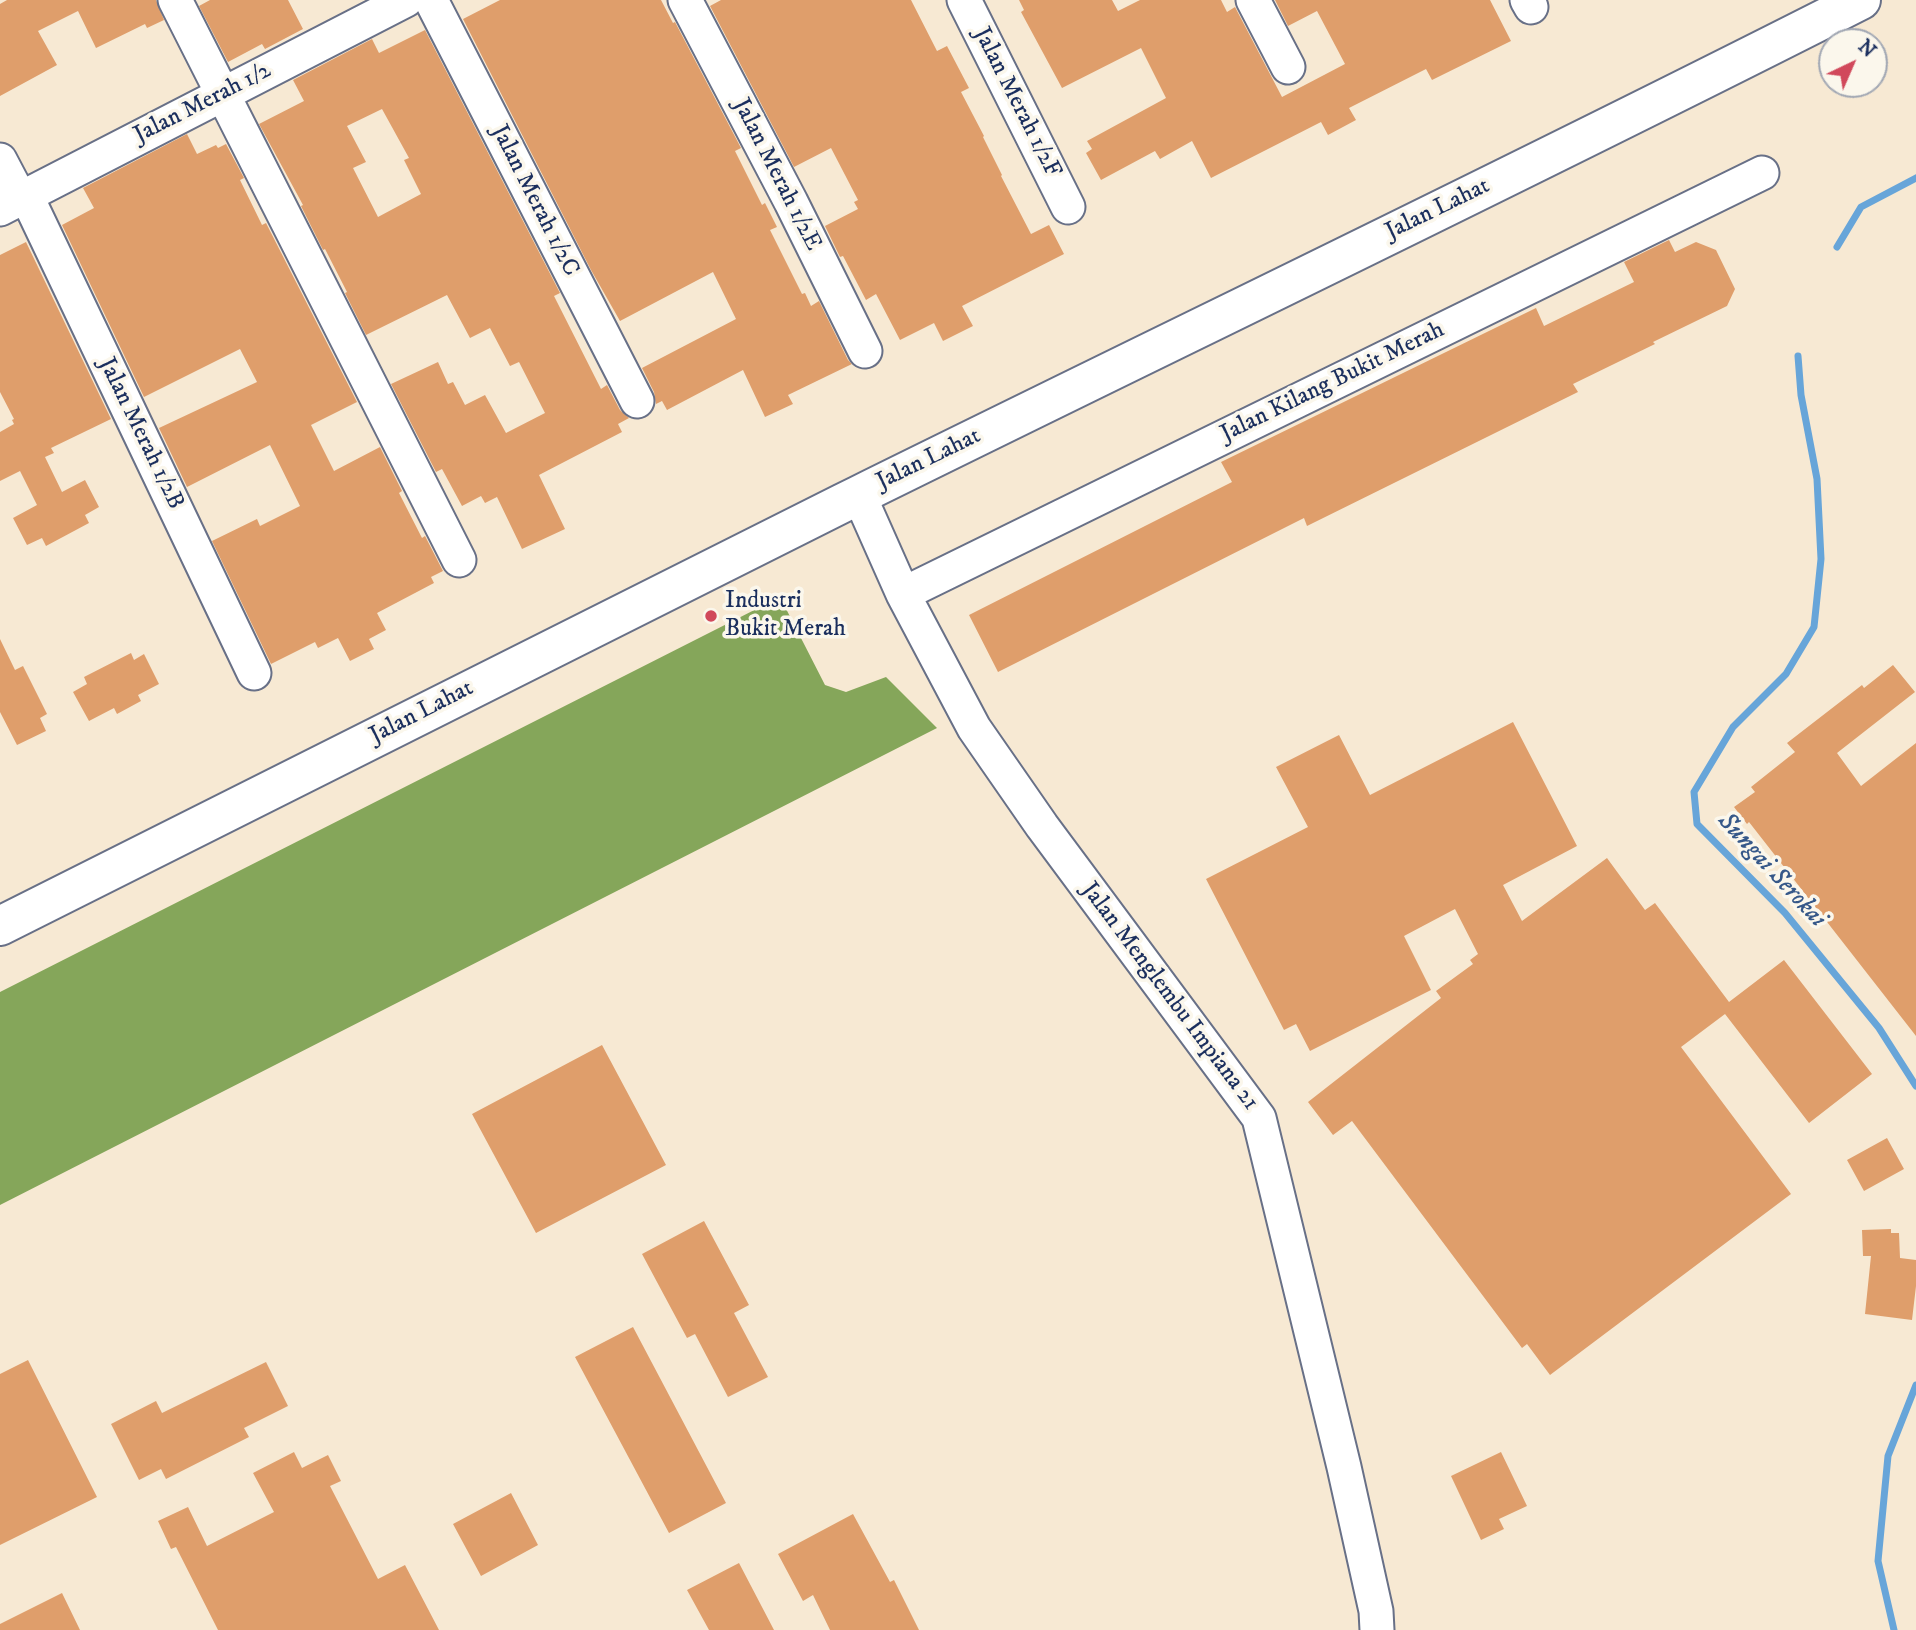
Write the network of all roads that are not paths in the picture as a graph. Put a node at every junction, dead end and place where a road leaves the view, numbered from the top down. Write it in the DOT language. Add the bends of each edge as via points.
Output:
graph roads {
  1 [pos="175,0"];
  2 [pos="406,0"];
  3 [pos="431,0"];
  4 [pos="685,0"];
  5 [pos="964,0"];
  6 [pos="1253,0"];
  7 [pos="1861,0"];
  8 [pos="1288,67"];
  9 [pos="223,94"];
  10 [pos="0,160"];
  11 [pos="1762,173"];
  12 [pos="15,201"];
  13 [pos="1068,207"];
  14 [pos="865,351"];
  15 [pos="637,401"];
  16 [pos="859,495"];
  17 [pos="459,560"];
  18 [pos="903,594"];
  19 [pos="254,673"];
  20 [pos="0,926"];
  21 [pos="1377,1630"];
  1 -- 9 [label="street"];
  2 -- 9 [label="street, Jalan Merah 1/2"];
  3 -- 15 [label="street, Jalan Merah 1/2C"];
  4 -- 14 [label="street, Jalan Merah 1/2E"];
  5 -- 13 [label="street, Jalan Merah 1/2F"];
  6 -- 8 [label="street"];
  7 -- 16 [label="main road, Jalan Lahat"];
  9 -- 12 [label="street, Jalan Merah 1/2"];
  9 -- 17 [label="street"];
  10 -- 12 [label="street, Jalan Merah 1/2B"];
  11 -- 18 [label="street, Jalan Kilang Bukit Merah"];
  12 -- 19 [label="street, Jalan Merah 1/2B"];
  16 -- 18 [label="street, Jalan Menglembu Impiana 21"];
  16 -- 20 [label="main road, Jalan Lahat"];
  18 -- 21 [label="street, Jalan Menglembu Impiana 21" via="974,728 1042,827 1259,1118 1344,1467"];
}
